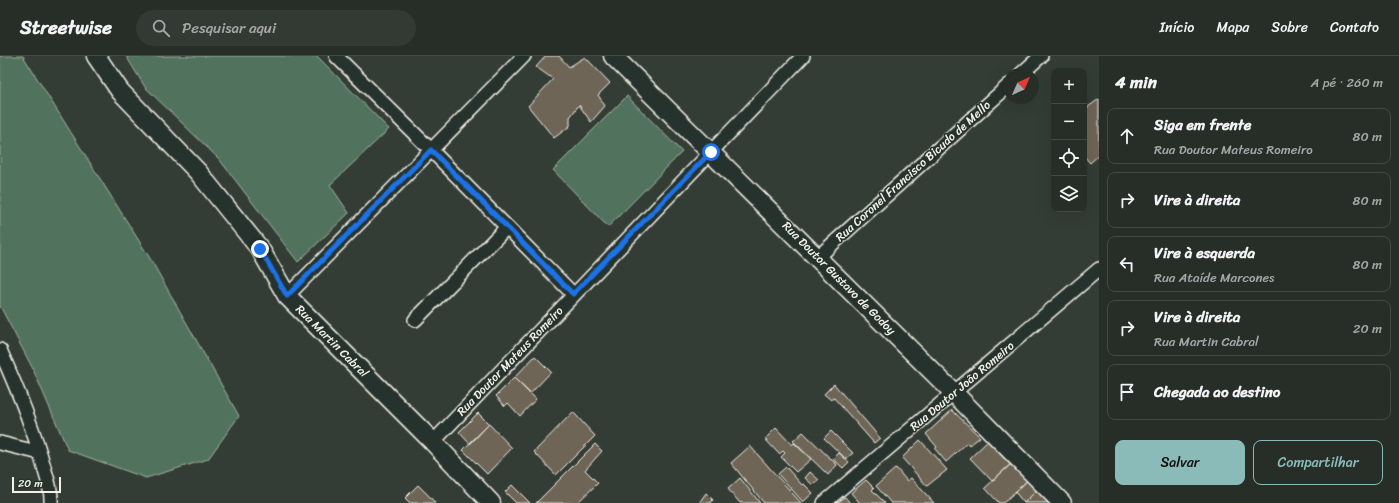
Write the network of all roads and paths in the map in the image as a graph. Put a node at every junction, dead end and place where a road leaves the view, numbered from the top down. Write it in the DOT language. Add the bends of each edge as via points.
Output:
graph roads {
  1 [pos="96,56"];
  2 [pos="336,56"];
  3 [pos="524,56"];
  4 [pos="613,56"];
  5 [pos="803,56"];
  6 [pos="1041,56"];
  7 [pos="1028,68"];
  8 [pos="1003,90"];
  9 [pos="431,150"];
  10 [pos="711,152"];
  11 [pos="507,227"];
  12 [pos="818,257"];
  13 [pos="1099,269"];
  14 [pos="573,294"];
  15 [pos="287,296"];
  16 [pos="415,320"];
  17 [pos="0,350"];
  18 [pos="954,393"];
  19 [pos="433,442"];
  20 [pos="0,443"];
  21 [pos="40,453"];
  22 [pos="51,503"];
  23 [pos="492,503"];
  24 [pos="824,503"];
  25 [pos="1062,503"];
  1 -- 15 [label="main road, Rua Martin Cabral" via="120,91 198,172 260,249"];
  2 -- 9 [label="street"];
  3 -- 9 [label="street"];
  4 -- 10 [label="main road, Rua Doutor Gustavo de Godoy"];
  5 -- 10 [label="street, Rua Doutor Mateus Romeiro"];
  6 -- 7 [label="street"];
  8 -- 12 [label="street, Rua Coronel Francisco Bicudo de Mello"];
  9 -- 11 [label="street"];
  9 -- 15 [label="street"];
  10 -- 12 [label="main road, Rua Doutor Gustavo de Godoy"];
  10 -- 14 [label="street, Rua Doutor Mateus Romeiro"];
  11 -- 14 [label="street"];
  11 -- 16 [label="street"];
  12 -- 18 [label="main road, Rua Doutor Gustavo de Godoy"];
  13 -- 18 [label="street, Rua Doutor João Romeiro"];
  14 -- 19 [label="street, Rua Doutor Mateus Romeiro"];
  15 -- 19 [label="main road, Rua Martin Cabral"];
  17 -- 21 [label="street"];
  18 -- 24 [label="street, Rua Doutor João Romeiro"];
  18 -- 25 [label="main road, Rua Doutor Gustavo de Godoy"];
  19 -- 23 [label="main road, Rua Martin Cabral"];
  20 -- 21 [label="street"];
  21 -- 22 [label="street" via="52,494"];
}
